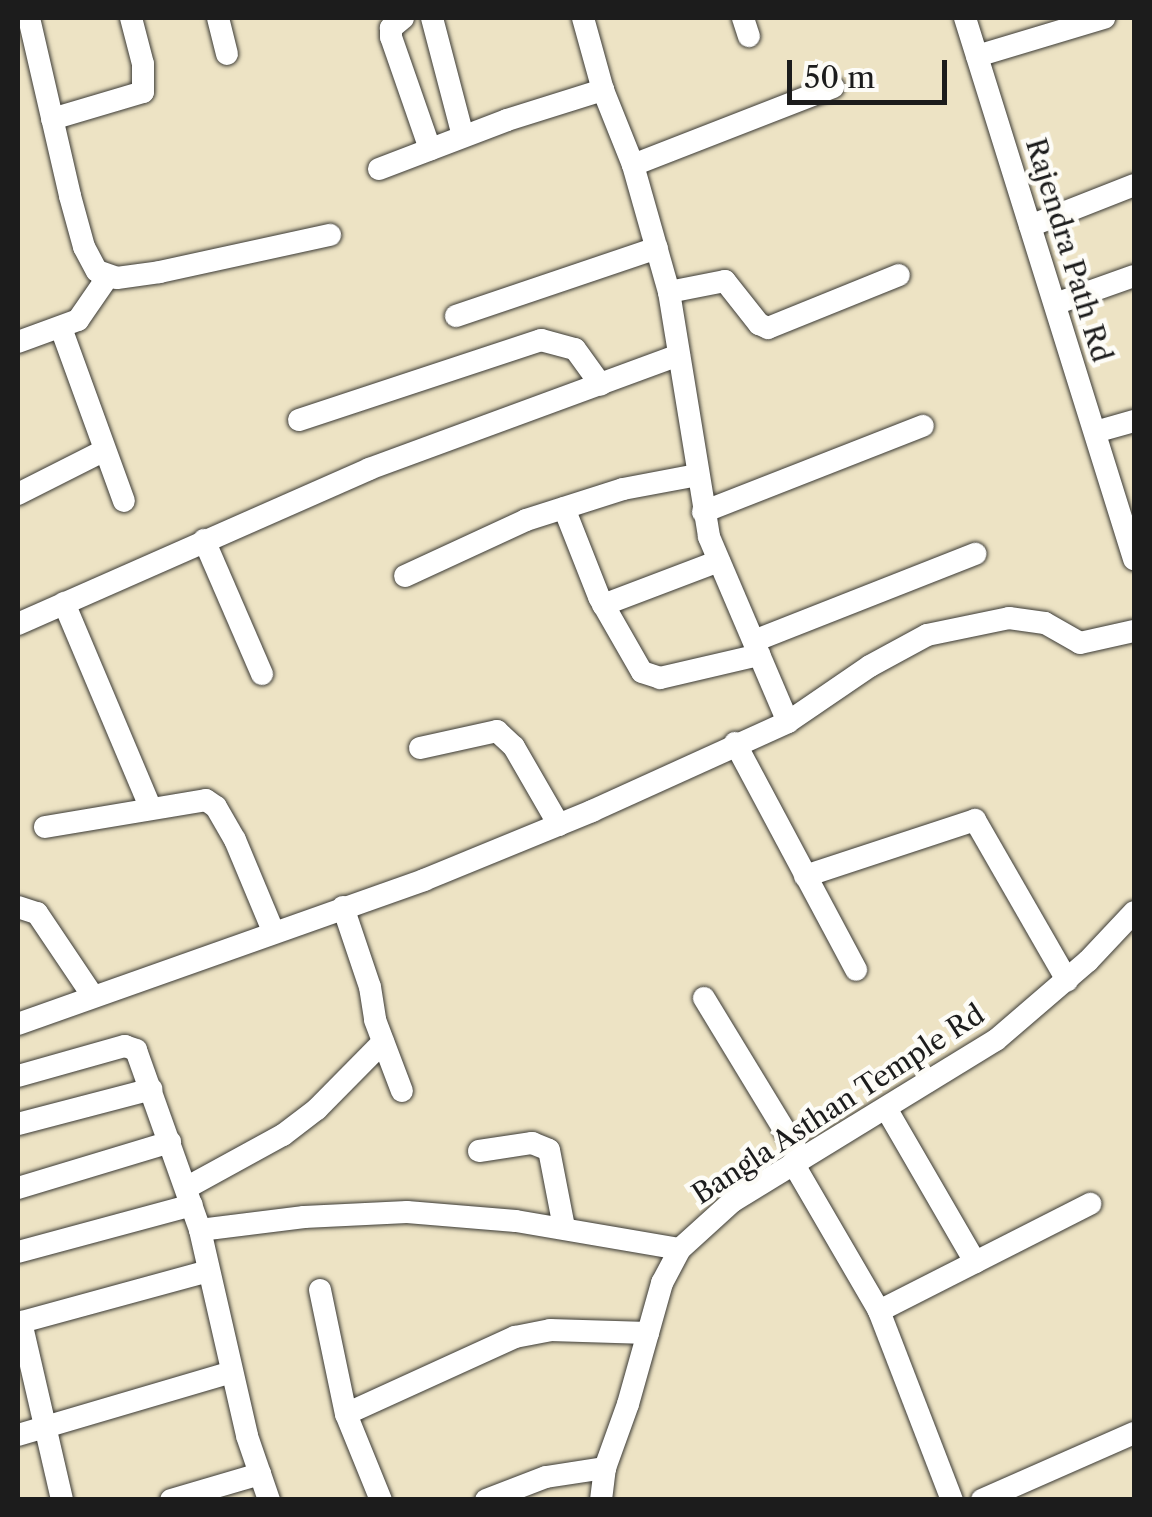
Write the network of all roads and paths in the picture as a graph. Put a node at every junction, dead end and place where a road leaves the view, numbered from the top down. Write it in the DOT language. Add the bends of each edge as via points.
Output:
graph roads {
  1 [pos="28,18"];
  2 [pos="130,18"];
  3 [pos="218,18"];
  4 [pos="403,18"];
  5 [pos="432,18"];
  6 [pos="582,18"];
  7 [pos="965,18"];
  8 [pos="1104,18"];
  9 [pos="228,54"];
  10 [pos="977,56"];
  11 [pos="833,87"];
  12 [pos="604,90"];
  13 [pos="52,120"];
  14 [pos="463,136"];
  15 [pos="430,149"];
  16 [pos="633,165"];
  17 [pos="379,169"];
  18 [pos="1134,185"];
  19 [pos="1030,226"];
  20 [pos="330,234"];
  21 [pos="657,248"];
  22 [pos="900,275"];
  23 [pos="1134,276"];
  24 [pos="107,278"];
  25 [pos="669,292"];
  26 [pos="1054,304"];
  27 [pos="456,316"];
  28 [pos="61,328"];
  29 [pos="18,342"];
  30 [pos="678,356"];
  31 [pos="601,385"];
  32 [pos="300,420"];
  33 [pos="1134,421"];
  34 [pos="923,426"];
  35 [pos="1095,432"];
  36 [pos="105,450"];
  37 [pos="697,475"];
  38 [pos="18,494"];
  39 [pos="124,502"];
  40 [pos="564,508"];
  41 [pos="703,512"];
  42 [pos="204,540"];
  43 [pos="975,554"];
  44 [pos="1134,558"];
  45 [pos="719,561"];
  46 [pos="406,576"];
  47 [pos="64,603"];
  48 [pos="603,605"];
  49 [pos="18,624"];
  50 [pos="1134,631"];
  51 [pos="756,648"];
  52 [pos="262,674"];
  53 [pos="788,722"];
  54 [pos="735,743"];
  55 [pos="420,748"];
  56 [pos="150,807"];
  57 [pos="559,825"];
  58 [pos="44,826"];
  59 [pos="805,876"];
  60 [pos="18,906"];
  61 [pos="343,907"];
  62 [pos="1134,912"];
  63 [pos="273,931"];
  64 [pos="856,970"];
  65 [pos="1066,980"];
  66 [pos="92,995"];
  67 [pos="704,998"];
  68 [pos="18,1024"];
  69 [pos="383,1042"];
  70 [pos="18,1076"];
  71 [pos="152,1089"];
  72 [pos="402,1091"];
  73 [pos="887,1110"];
  74 [pos="18,1124"];
  75 [pos="170,1142"];
  76 [pos="479,1152"];
  77 [pos="798,1161"];
  78 [pos="18,1188"];
  79 [pos="189,1196"];
  80 [pos="1090,1204"];
  81 [pos="564,1228"];
  82 [pos="200,1230"];
  83 [pos="680,1248"];
  84 [pos="18,1252"];
  85 [pos="975,1262"];
  86 [pos="208,1270"];
  87 [pos="320,1290"];
  88 [pos="879,1311"];
  89 [pos="19,1323"];
  90 [pos="648,1333"];
  91 [pos="232,1372"];
  92 [pos="346,1414"];
  93 [pos="46,1428"];
  94 [pos="1134,1434"];
  95 [pos="18,1435"];
  96 [pos="605,1468"];
  97 [pos="260,1474"];
  98 [pos="62,1500"];
  99 [pos="171,1500"];
  100 [pos="269,1500"];
  101 [pos="381,1500"];
  102 [pos="486,1500"];
  103 [pos="600,1500"];
  104 [pos="952,1500"];
  105 [pos="982,1500"];
  1 -- 13 [label="street"];
  2 -- 13 [label="street" via="143,92"];
  3 -- 9 [label="street"];
  4 -- 15 [label="street" via="391,37"];
  5 -- 14 [label="street"];
  6 -- 12 [label="street"];
  7 -- 10 [label="street, Rajendra Path Rd"];
  8 -- 10 [label="street"];
  10 -- 19 [label="street, Rajendra Path Rd"];
  11 -- 16 [label="street"];
  12 -- 14 [label="street"];
  12 -- 16 [label="street"];
  13 -- 24 [label="street" via="84,247"];
  14 -- 15 [label="street"];
  15 -- 17 [label="street"];
  16 -- 21 [label="street"];
  18 -- 19 [label="street"];
  19 -- 26 [label="street, Rajendra Path Rd"];
  20 -- 24 [label="street"];
  21 -- 25 [label="street"];
  21 -- 27 [label="street"];
  22 -- 25 [label="street" via="768,328 725,281"];
  23 -- 26 [label="street"];
  24 -- 28 [label="street" via="78,320"];
  25 -- 30 [label="street"];
  26 -- 35 [label="street, Rajendra Path Rd"];
  28 -- 29 [label="street"];
  28 -- 36 [label="street"];
  30 -- 31 [label="street"];
  30 -- 37 [label="street"];
  31 -- 32 [label="street" via="574,349 541,340"];
  31 -- 42 [label="street" via="369,469"];
  33 -- 35 [label="street"];
  34 -- 41 [label="street"];
  35 -- 44 [label="street, Rajendra Path Rd"];
  36 -- 38 [label="street"];
  36 -- 39 [label="street"];
  37 -- 40 [label="street" via="622,488"];
  37 -- 41 [label="street"];
  40 -- 46 [label="street"];
  40 -- 48 [label="street"];
  41 -- 45 [label="street"];
  42 -- 47 [label="street"];
  42 -- 52 [label="street"];
  43 -- 51 [label="street"];
  45 -- 48 [label="street"];
  45 -- 51 [label="street"];
  47 -- 49 [label="street"];
  47 -- 56 [label="street"];
  48 -- 51 [label="street" via="651,678"];
  50 -- 53 [label="street" via="1080,642 1030,618 984,620 909,643"];
  51 -- 53 [label="street"];
  53 -- 54 [label="street"];
  54 -- 57 [label="street"];
  54 -- 59 [label="street"];
  55 -- 57 [label="street" via="497,731 514,747"];
  56 -- 58 [label="street"];
  56 -- 63 [label="street" via="195,798 216,807"];
  57 -- 61 [label="street"];
  59 -- 64 [label="street"];
  59 -- 65 [label="street" via="974,820"];
  60 -- 66 [label="street" via="37,913"];
  61 -- 63 [label="street"];
  61 -- 69 [label="street"];
  62 -- 65 [label="street, Bangla Asthan Temple Rd"];
  63 -- 66 [label="street"];
  65 -- 73 [label="street, Bangla Asthan Temple Rd" via="996,1040"];
  66 -- 68 [label="street"];
  67 -- 77 [label="street"];
  69 -- 72 [label="street"];
  69 -- 79 [label="street" via="317,1109"];
  70 -- 71 [label="street" via="125,1046 136,1050"];
  71 -- 74 [label="street"];
  71 -- 75 [label="street"];
  73 -- 77 [label="street, Bangla Asthan Temple Rd"];
  73 -- 85 [label="street"];
  75 -- 78 [label="street"];
  75 -- 79 [label="street"];
  76 -- 81 [label="street" via="532,1143 549,1150"];
  77 -- 83 [label="street, Bangla Asthan Temple Rd" via="733,1201"];
  77 -- 88 [label="street"];
  79 -- 82 [label="street"];
  79 -- 84 [label="street"];
  80 -- 85 [label="street"];
  81 -- 82 [label="street" via="407,1212"];
  81 -- 83 [label="street"];
  82 -- 86 [label="street"];
  83 -- 90 [label="street, Bangla Asthan Temple Rd"];
  85 -- 88 [label="street"];
  86 -- 89 [label="street"];
  86 -- 91 [label="street"];
  87 -- 92 [label="street"];
  88 -- 104 [label="street"];
  89 -- 93 [label="street"];
  90 -- 92 [label="street" via="550,1330 515,1337"];
  90 -- 96 [label="street, Bangla Asthan Temple Rd"];
  91 -- 93 [label="street"];
  91 -- 97 [label="street"];
  92 -- 101 [label="street"];
  93 -- 95 [label="street"];
  93 -- 98 [label="street"];
  94 -- 105 [label="street"];
  96 -- 102 [label="street" via="546,1477"];
  96 -- 103 [label="street, Bangla Asthan Temple Rd"];
  97 -- 99 [label="street"];
  97 -- 100 [label="street"];
}
